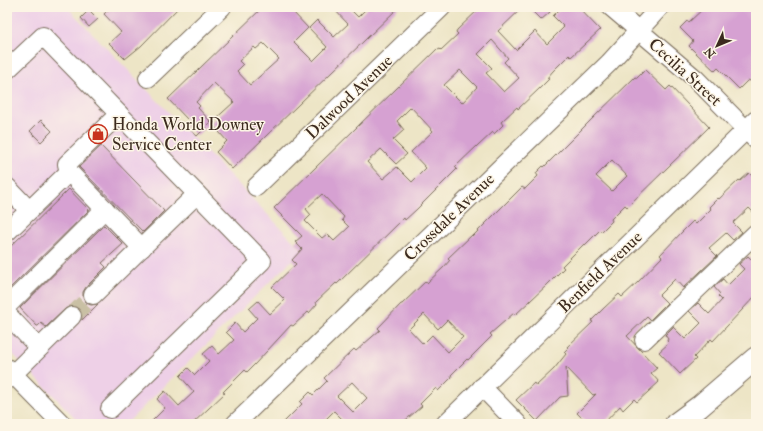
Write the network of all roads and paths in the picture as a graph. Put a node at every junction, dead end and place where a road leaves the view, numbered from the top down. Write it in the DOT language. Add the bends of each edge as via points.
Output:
graph roads {
  1 [pos="222,7"];
  2 [pos="442,7"];
  3 [pos="611,7"];
  4 [pos="660,7"];
  5 [pos="638,30"];
  6 [pos="7,70"];
  7 [pos="148,78"];
  8 [pos="119,114"];
  9 [pos="752,130"];
  10 [pos="69,172"];
  11 [pos="256,187"];
  12 [pos="7,188"];
  13 [pos="197,194"];
  14 [pos="105,209"];
  15 [pos="29,210"];
  16 [pos="7,232"];
  17 [pos="756,233"];
  18 [pos="142,248"];
  19 [pos="93,295"];
  20 [pos="7,306"];
  21 [pos="7,314"];
  22 [pos="72,316"];
  23 [pos="644,340"];
  24 [pos="39,348"];
  25 [pos="756,358"];
  26 [pos="9,374"];
  27 [pos="482,387"];
  28 [pos="110,409"];
  29 [pos="62,424"];
  30 [pos="235,424"];
  31 [pos="445,424"];
  32 [pos="518,424"];
  33 [pos="676,424"];
  1 -- 7 [label="street"];
  2 -- 11 [label="street, Dalwood Avenue"];
  3 -- 5 [label="street, Cecilia Street"];
  4 -- 5 [label="street, Crossdale Avenue"];
  5 -- 9 [label="street, Cecilia Street"];
  5 -- 30 [label="street, Crossdale Avenue" via="603,68"];
  6 -- 8 [label="street" via="43,36"];
  8 -- 10 [label="street" via="67,164"];
  8 -- 13 [label="street"];
  9 -- 27 [label="street, Benfield Avenue"];
  10 -- 14 [label="street"];
  10 -- 15 [label="street"];
  12 -- 15 [label="street"];
  13 -- 18 [label="street"];
  13 -- 28 [label="street" via="262,261"];
  14 -- 18 [label="street"];
  14 -- 20 [label="street"];
  15 -- 16 [label="street"];
  17 -- 23 [label="street"];
  18 -- 19 [label="street"];
  21 -- 24 [label="street"];
  22 -- 24 [label="street"];
  24 -- 26 [label="street"];
  25 -- 33 [label="main road"];
  26 -- 29 [label="street"];
  27 -- 31 [label="street, Benfield Avenue"];
  27 -- 32 [label="street"];
}
